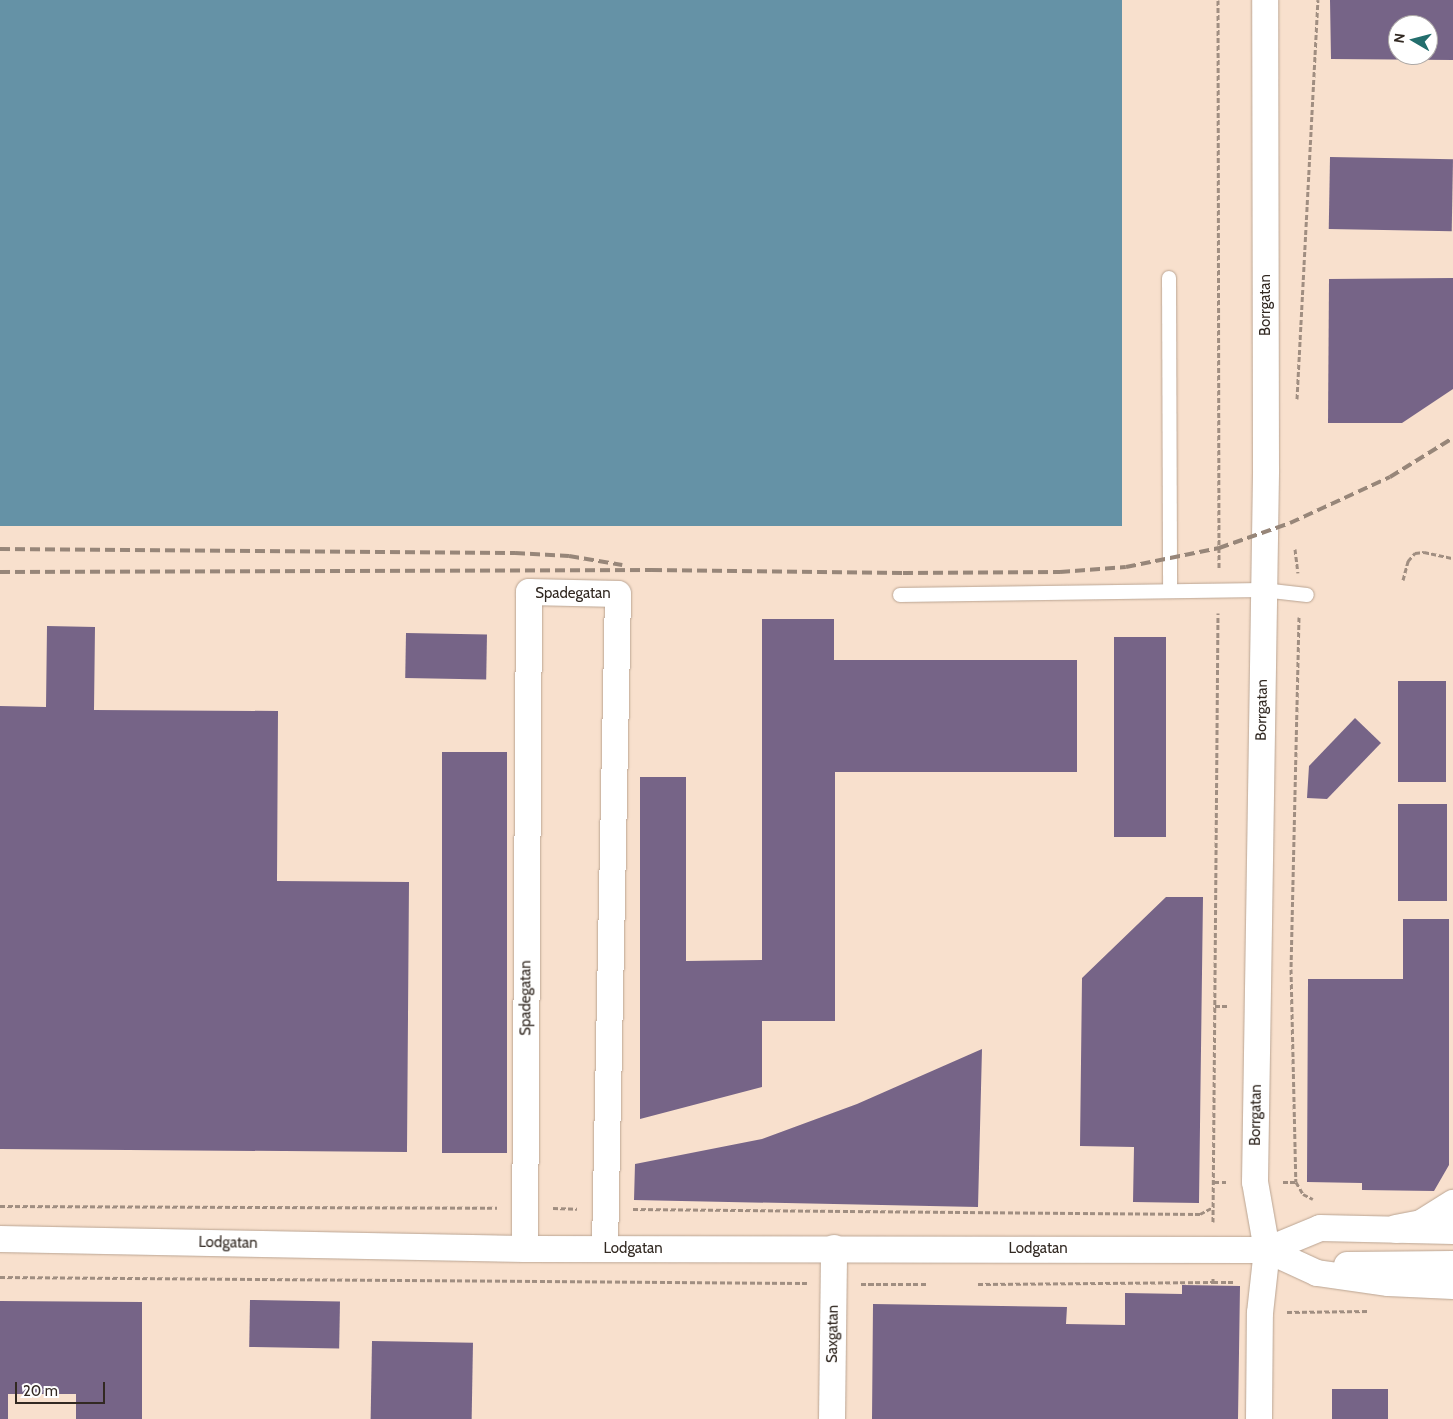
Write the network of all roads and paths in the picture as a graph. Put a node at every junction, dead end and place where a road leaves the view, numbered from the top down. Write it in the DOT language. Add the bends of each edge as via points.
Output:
graph roads {
  1 [pos="1218,0"];
  2 [pos="1265,0"];
  3 [pos="1169,278"];
  4 [pos="1453,558"];
  5 [pos="1403,580"];
  6 [pos="1218,590"];
  7 [pos="1263,590"];
  8 [pos="1170,591"];
  9 [pos="900,595"];
  10 [pos="1307,595"];
  11 [pos="1215,1006"];
  12 [pos="1233,1006"];
  13 [pos="1453,1204"];
  14 [pos="1396,1229"];
  15 [pos="1453,1230"];
  16 [pos="0,1239"];
  17 [pos="834,1248"];
  18 [pos="525,1249"];
  19 [pos="605,1249"];
  20 [pos="1212,1250"];
  21 [pos="1267,1250"];
  22 [pos="1453,1264"];
  23 [pos="1317,1273"];
  24 [pos="0,1277"];
  25 [pos="1212,1282"];
  26 [pos="1238,1282"];
  27 [pos="834,1284"];
  28 [pos="926,1284"];
  29 [pos="978,1284"];
  30 [pos="1453,1286"];
  31 [pos="1295,1312"];
  32 [pos="1260,1313"];
  33 [pos="832,1419"];
  34 [pos="1259,1419"];
  1 -- 6 [label="path"];
  2 -- 7 [label="street, Borrgatan" via="1266,470"];
  3 -- 8 [label="lane"];
  4 -- 5 [label="path" via="1415,553 1408,561"];
  6 -- 7 [label="lane"];
  6 -- 8 [label="lane"];
  6 -- 11 [label="path"];
  7 -- 10 [label="lane"];
  7 -- 21 [label="street, Borrgatan" via="1255,1182"];
  8 -- 9 [label="lane"];
  11 -- 12 [label="path"];
  11 -- 20 [label="path"];
  13 -- 14 [label="main road" via="1421,1224"];
  14 -- 15 [label="street, Lodgatan"];
  14 -- 21 [label="street, Lodgatan" via="1320,1228"];
  16 -- 18 [label="street, Lodgatan"];
  17 -- 19 [label="street, Lodgatan"];
  17 -- 20 [label="street, Lodgatan"];
  17 -- 27 [label="street, Saxgatan"];
  18 -- 19 [label="street, Lodgatan"];
  18 -- 19 [label="street, Spadegatan" via="529,592 618,594"];
  20 -- 21 [label="street, Lodgatan"];
  20 -- 25 [label="path"];
  21 -- 23 [label="street, Lodgatan"];
  21 -- 32 [label="street, Borrgatan"];
  22 -- 23 [label="street" via="1349,1264"];
  23 -- 30 [label="street, Lodgatan" via="1388,1283"];
  24 -- 27 [label="path"];
  25 -- 26 [label="path"];
  25 -- 29 [label="path"];
  27 -- 28 [label="path"];
  27 -- 33 [label="street, Saxgatan"];
  31 -- 32 [label="path"];
  32 -- 34 [label="street, Borrgatan"];
}
